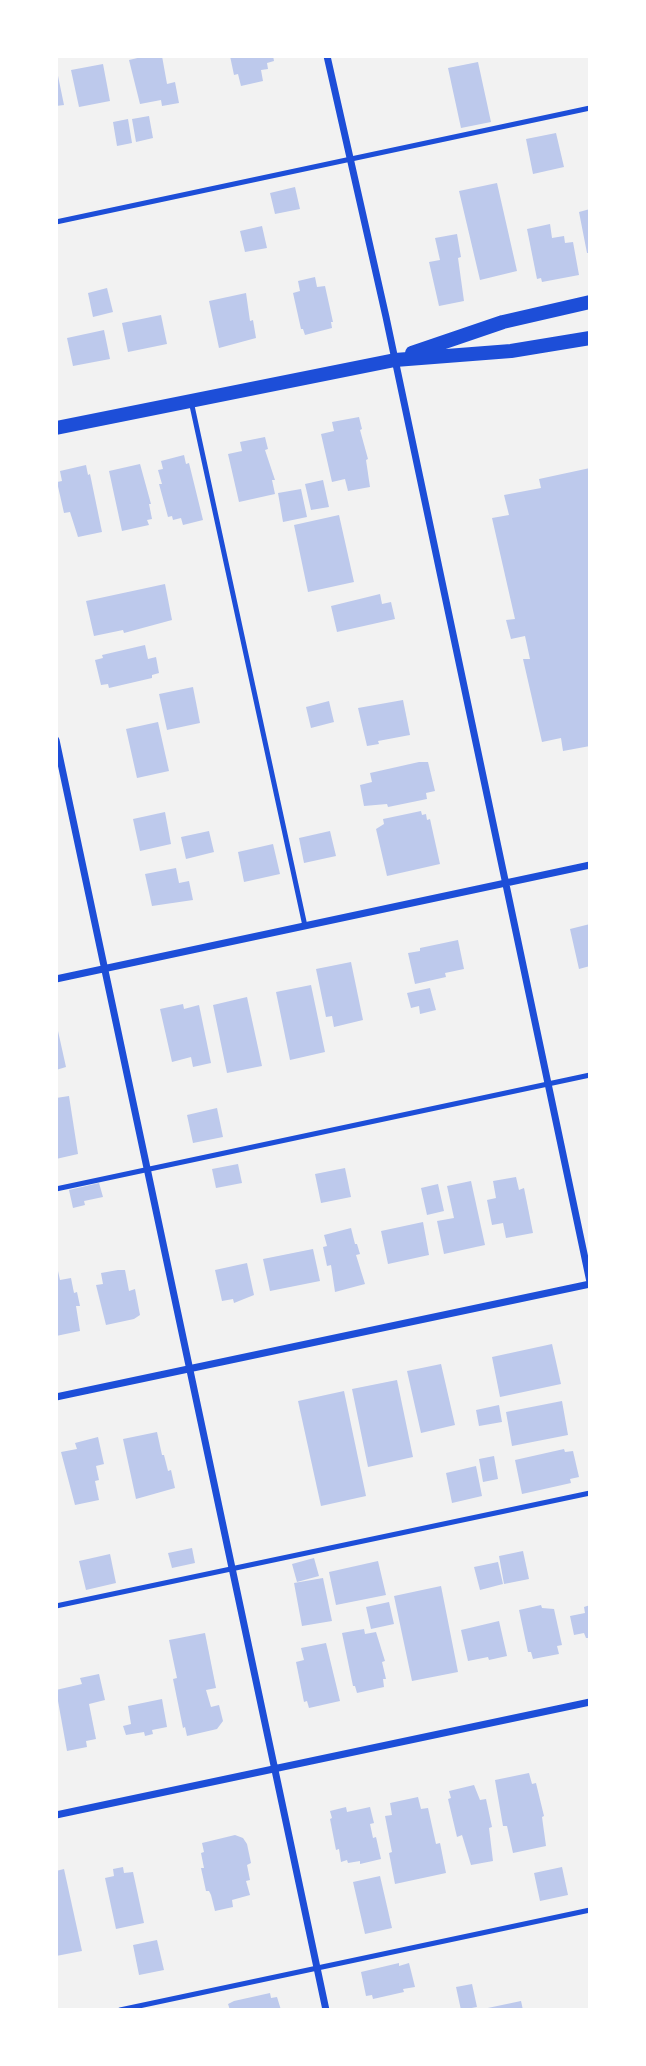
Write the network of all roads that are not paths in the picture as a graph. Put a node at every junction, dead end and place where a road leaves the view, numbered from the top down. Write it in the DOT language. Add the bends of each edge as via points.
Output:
graph roads {
  1 [pos="327,56"];
  2 [pos="590,108"];
  3 [pos="349,159"];
  4 [pos="56,222"];
  5 [pos="590,302"];
  6 [pos="590,338"];
  7 [pos="394,359"];
  8 [pos="191,401"];
  9 [pos="56,428"];
  10 [pos="56,740"];
  11 [pos="590,865"];
  12 [pos="505,883"];
  13 [pos="305,926"];
  14 [pos="104,968"];
  15 [pos="56,979"];
  16 [pos="590,1075"];
  17 [pos="548,1083"];
  18 [pos="147,1169"];
  19 [pos="56,1189"];
  20 [pos="590,1283"];
  21 [pos="189,1369"];
  22 [pos="56,1397"];
  23 [pos="590,1493"];
  24 [pos="232,1568"];
  25 [pos="56,1606"];
  26 [pos="590,1702"];
  27 [pos="275,1769"];
  28 [pos="56,1815"];
  29 [pos="590,1910"];
  30 [pos="317,1967"];
  31 [pos="120,2010"];
  32 [pos="326,2010"];
  1 -- 3 [label="street"];
  2 -- 3 [label="lane"];
  3 -- 4 [label="lane"];
  3 -- 7 [label="street"];
  5 -- 7 [label="main road" via="503,322"];
  6 -- 7 [label="main road" via="511,351"];
  7 -- 8 [label="main road"];
  7 -- 12 [label="street"];
  8 -- 9 [label="main road"];
  8 -- 13 [label="lane"];
  10 -- 14 [label="street"];
  11 -- 12 [label="street"];
  12 -- 13 [label="street"];
  12 -- 17 [label="street"];
  13 -- 14 [label="street"];
  14 -- 15 [label="street"];
  14 -- 18 [label="street"];
  16 -- 17 [label="lane"];
  17 -- 18 [label="lane"];
  17 -- 20 [label="street"];
  18 -- 19 [label="lane"];
  18 -- 21 [label="street"];
  20 -- 21 [label="street"];
  21 -- 22 [label="street"];
  21 -- 24 [label="street"];
  23 -- 24 [label="lane"];
  24 -- 25 [label="lane"];
  24 -- 27 [label="street"];
  26 -- 27 [label="street"];
  27 -- 28 [label="street"];
  27 -- 30 [label="street"];
  29 -- 30 [label="lane"];
  30 -- 31 [label="lane"];
  30 -- 32 [label="street"];
}
